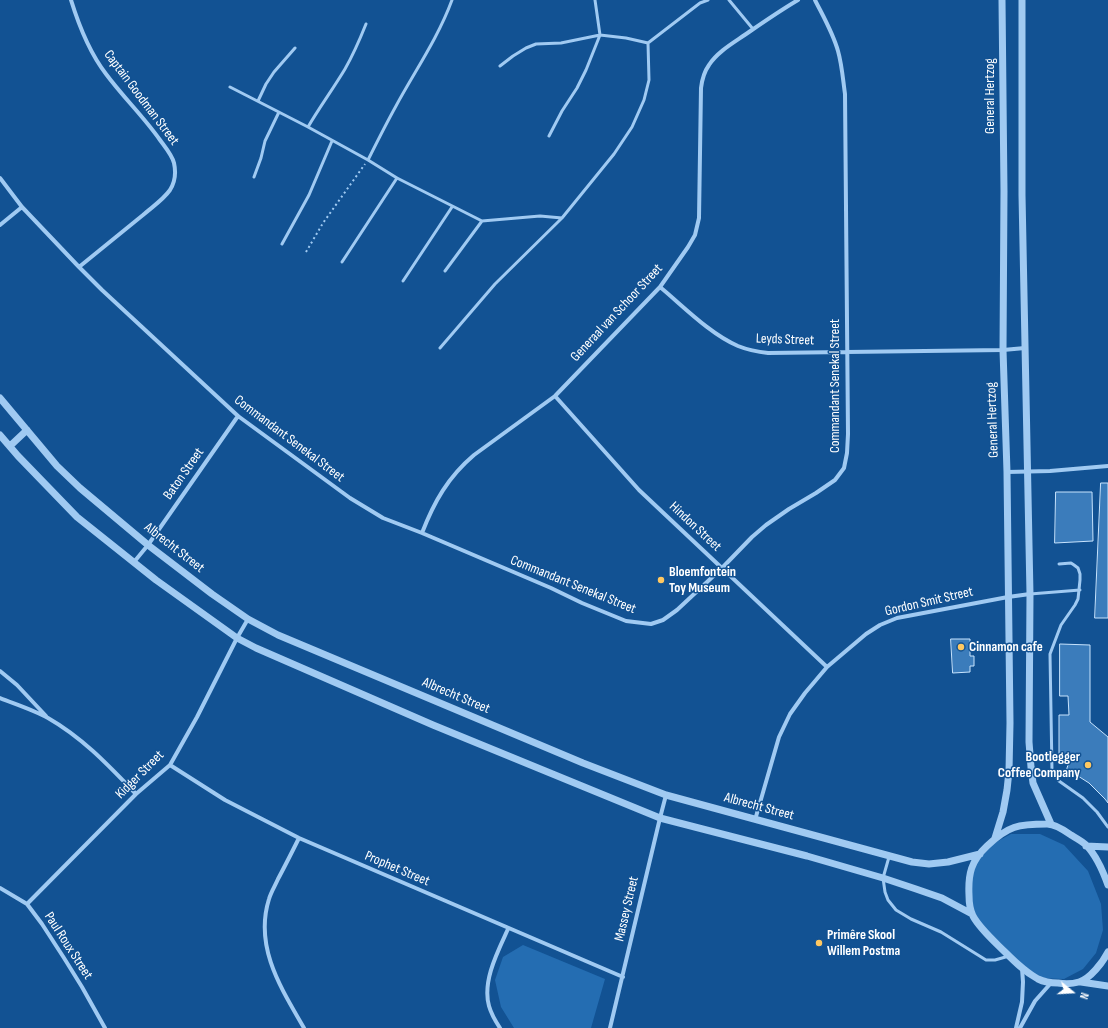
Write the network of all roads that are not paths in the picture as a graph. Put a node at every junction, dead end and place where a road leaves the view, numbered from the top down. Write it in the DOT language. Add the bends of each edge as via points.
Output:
graph roads {
  1 [pos="71,0"];
  2 [pos="452,0"];
  3 [pos="595,0"];
  4 [pos="708,0"];
  5 [pos="729,0"];
  6 [pos="798,0"];
  7 [pos="815,0"];
  8 [pos="1002,0"];
  9 [pos="1022,0"];
  10 [pos="366,24"];
  11 [pos="753,29"];
  12 [pos="600,34"];
  13 [pos="648,43"];
  14 [pos="295,48"];
  15 [pos="500,66"];
  16 [pos="230,87"];
  17 [pos="258,102"];
  18 [pos="279,112"];
  19 [pos="308,128"];
  20 [pos="549,136"];
  21 [pos="332,141"];
  22 [pos="368,160"];
  23 [pos="254,177"];
  24 [pos="0,178"];
  25 [pos="397,178"];
  26 [pos="22,207"];
  27 [pos="452,207"];
  28 [pos="562,218"];
  29 [pos="482,222"];
  30 [pos="0,225"];
  31 [pos="282,244"];
  32 [pos="342,262"];
  33 [pos="79,267"];
  34 [pos="444,271"];
  35 [pos="403,281"];
  36 [pos="660,287"];
  37 [pos="440,348"];
  38 [pos="1025,348"];
  39 [pos="1003,350"];
  40 [pos="847,352"];
  41 [pos="555,396"];
  42 [pos="0,398"];
  43 [pos="238,416"];
  44 [pos="27,430"];
  45 [pos="0,435"];
  46 [pos="10,446"];
  47 [pos="1108,466"];
  48 [pos="1007,472"];
  49 [pos="1027,472"];
  50 [pos="422,533"];
  51 [pos="148,545"];
  52 [pos="134,562"];
  53 [pos="1059,564"];
  54 [pos="722,568"];
  55 [pos="1080,590"];
  56 [pos="1030,594"];
  57 [pos="1008,597"];
  58 [pos="248,619"];
  59 [pos="237,638"];
  60 [pos="827,667"];
  61 [pos="0,671"];
  62 [pos="0,698"];
  63 [pos="47,718"];
  64 [pos="170,765"];
  65 [pos="136,794"];
  66 [pos="666,794"];
  67 [pos="660,818"];
  68 [pos="755,820"];
  69 [pos="1051,824"];
  70 [pos="1108,827"];
  71 [pos="299,838"];
  72 [pos="995,838"];
  73 [pos="1086,846"];
  74 [pos="1108,847"];
  75 [pos="980,854"];
  76 [pos="890,856"];
  77 [pos="884,878"];
  78 [pos="1108,885"];
  79 [pos="0,888"];
  80 [pos="28,904"];
  81 [pos="972,914"];
  82 [pos="508,929"];
  83 [pos="1108,952"];
  84 [pos="1009,956"];
  85 [pos="1022,968"];
  86 [pos="622,977"];
  87 [pos="1081,982"];
  88 [pos="1050,983"];
  89 [pos="1108,986"];
  90 [pos="105,1028"];
  91 [pos="304,1028"];
  92 [pos="500,1028"];
  93 [pos="610,1028"];
  94 [pos="1016,1028"];
  95 [pos="1020,1028"];
  1 -- 33 [label="street, Captain Goodman Street" via="88,46 105,74 166,147 174,162 175,174 170,190 160,200"];
  2 -- 22 [label="lane" via="445,18"];
  3 -- 12 [label="lane"];
  4 -- 13 [label="lane" via="700,3"];
  5 -- 11 [label="lane"];
  6 -- 11 [label="street, Generaal van Schoor Street"];
  7 -- 40 [label="street, Commandant Senekal Street" via="838,50 845,94"];
  8 -- 39 [label="street, General Hertzog"];
  9 -- 38 [label="street"];
  10 -- 19 [label="lane" via="345,70"];
  11 -- 36 [label="street, Generaal van Schoor Street" via="713,59 703,76 699,218 695,235"];
  12 -- 13 [label="lane"];
  12 -- 15 [label="lane" via="560,43 536,44"];
  12 -- 20 [label="lane" via="586,70"];
  13 -- 28 [label="lane" via="650,80 632,127 614,154"];
  14 -- 17 [label="lane" via="274,72"];
  16 -- 17 [label="lane"];
  17 -- 18 [label="lane"];
  18 -- 19 [label="lane"];
  18 -- 23 [label="lane" via="265,141"];
  19 -- 21 [label="lane"];
  21 -- 22 [label="lane"];
  21 -- 31 [label="lane" via="309,195"];
  22 -- 25 [label="lane"];
  24 -- 26 [label="street, Commandant Senekal Street"];
  25 -- 27 [label="lane"];
  25 -- 32 [label="lane"];
  26 -- 30 [label="street"];
  26 -- 33 [label="street, Commandant Senekal Street"];
  27 -- 29 [label="lane"];
  27 -- 35 [label="lane"];
  28 -- 29 [label="lane" via="540,216"];
  28 -- 37 [label="lane" via="496,284"];
  29 -- 34 [label="lane"];
  33 -- 43 [label="street, Commandant Senekal Street"];
  36 -- 40 [label="street, Leyds Street" via="724,339 739,346 768,353"];
  36 -- 41 [label="street, Generaal van Schoor Street"];
  38 -- 39 [label="street, Leyds Street"];
  38 -- 49 [label="street"];
  39 -- 40 [label="street, Leyds Street"];
  39 -- 48 [label="street, General Hertzog"];
  40 -- 54 [label="street, Commandant Senekal Street" via="848,434 844,468 835,480 766,525"];
  41 -- 50 [label="street, Generaal van Schoor Street" via="474,455 452,476 431,511"];
  41 -- 54 [label="street, Hindon Street" via="639,490"];
  42 -- 44 [label="street, Albrecht Street"];
  43 -- 50 [label="street, Commandant Senekal Street" via="350,498 383,518"];
  43 -- 51 [label="street, Baton Street"];
  44 -- 46 [label="street"];
  44 -- 51 [label="street, Albrecht Street" via="57,466 80,488"];
  45 -- 46 [label="street"];
  46 -- 52 [label="street" via="78,517"];
  47 -- 49 [label="street"];
  48 -- 49 [label="street"];
  48 -- 57 [label="street, General Hertzog"];
  49 -- 56 [label="street"];
  50 -- 54 [label="street, Commandant Senekal Street" via="582,603 626,621 640,623 651,624 663,620 678,610"];
  51 -- 52 [label="street, Baton Street"];
  51 -- 58 [label="street, Albrecht Street"];
  52 -- 59 [label="street"];
  53 -- 55 [label="lane" via="1071,563 1078,568"];
  54 -- 60 [label="street, Hindon Street"];
  55 -- 56 [label="lane"];
  55 -- 70 [label="lane" via="1075,606 1061,625 1050,654 1052,771 1059,781 1084,798"];
  56 -- 57 [label="street, Gordon Smit Street"];
  56 -- 69 [label="street" via="1030,767 1033,783"];
  57 -- 60 [label="street, Gordon Smit Street" via="897,618 866,634"];
  57 -- 72 [label="street, General Hertzog" via="1009,771 1003,812"];
  58 -- 59 [label="street, Kidger Street"];
  58 -- 66 [label="street, Albrecht Street" via="278,635 422,696 583,763"];
  59 -- 64 [label="street, Kidger Street"];
  59 -- 67 [label="street" via="433,725"];
  60 -- 68 [label="street, Gordon Smit Street" via="790,714 779,737"];
  61 -- 63 [label="street" via="18,685"];
  62 -- 63 [label="street"];
  63 -- 65 [label="street" via="88,746"];
  64 -- 65 [label="street, Kidger Street"];
  64 -- 71 [label="street, Prophet Street" via="225,800"];
  65 -- 80 [label="street, Kidger Street"];
  66 -- 67 [label="street, Massey Street"];
  66 -- 68 [label="street, Albrecht Street"];
  67 -- 77 [label="street"];
  67 -- 86 [label="street, Massey Street"];
  68 -- 76 [label="street, Albrecht Street"];
  69 -- 72 [label="street" via="1015,826"];
  69 -- 73 [label="street" via="1066,831"];
  71 -- 82 [label="street, Prophet Street"];
  71 -- 91 [label="street" via="269,897 264,926 269,961"];
  72 -- 75 [label="street"];
  73 -- 74 [label="street"];
  73 -- 78 [label="street" via="1097,861"];
  75 -- 76 [label="street, Albrecht Street" via="929,864"];
  75 -- 81 [label="street" via="969,872"];
  76 -- 77 [label="lane"];
  77 -- 81 [label="street" via="942,898"];
  77 -- 84 [label="lane" via="888,900 896,910 941,932 986,960"];
  79 -- 80 [label="street, Paul Roux Street"];
  80 -- 90 [label="street, Paul Roux Street" via="68,964"];
  81 -- 84 [label="street" via="993,941"];
  82 -- 86 [label="street, Prophet Street"];
  82 -- 92 [label="street" via="488,982 489,1006"];
  83 -- 87 [label="street" via="1094,972"];
  84 -- 85 [label="street"];
  85 -- 88 [label="street" via="1038,979"];
  85 -- 94 [label="street" via="1022,1002"];
  86 -- 93 [label="street, Massey Street"];
  87 -- 88 [label="street"];
  87 -- 89 [label="street"];
  88 -- 95 [label="street" via="1035,1001"];
}
